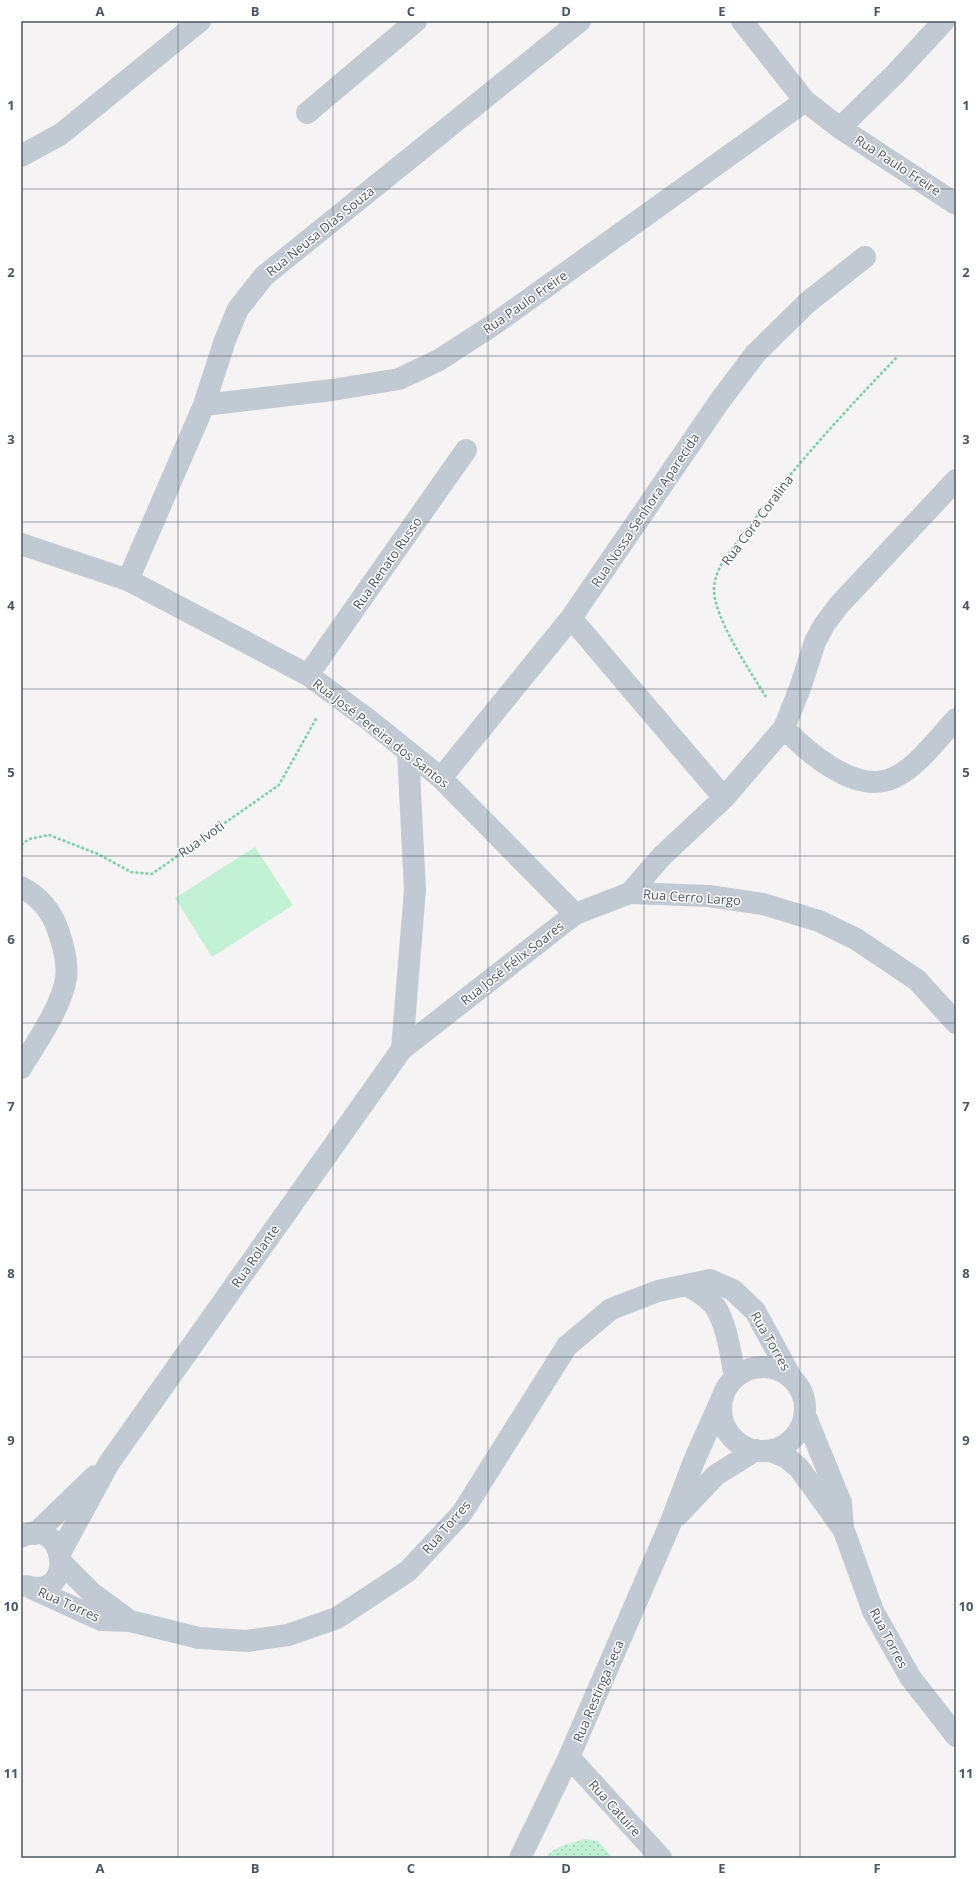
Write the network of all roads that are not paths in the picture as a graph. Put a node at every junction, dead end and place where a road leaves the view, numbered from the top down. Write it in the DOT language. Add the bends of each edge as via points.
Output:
graph roads {
  1 [pos="200,21"];
  2 [pos="416,21"];
  3 [pos="580,21"];
  4 [pos="742,21"];
  5 [pos="944,21"];
  6 [pos="805,102"];
  7 [pos="307,113"];
  8 [pos="840,128"];
  9 [pos="21,156"];
  10 [pos="956,204"];
  11 [pos="865,257"];
  12 [pos="204,405"];
  13 [pos="466,450"];
  14 [pos="956,480"];
  15 [pos="21,544"];
  16 [pos="128,580"];
  17 [pos="571,618"];
  18 [pos="308,675"];
  19 [pos="956,719"];
  20 [pos="784,728"];
  21 [pos="408,752"];
  22 [pos="441,778"];
  23 [pos="724,798"];
  24 [pos="21,887"];
  25 [pos="630,893"];
  26 [pos="575,914"];
  27 [pos="956,1023"];
  28 [pos="402,1049"];
  29 [pos="21,1068"];
  30 [pos="687,1285"];
  31 [pos="735,1377"];
  32 [pos="791,1377"];
  33 [pos="722,1398"];
  34 [pos="805,1415"];
  35 [pos="763,1450"];
  36 [pos="109,1463"];
  37 [pos="671,1522"];
  38 [pos="843,1528"];
  39 [pos="26,1535"];
  40 [pos="61,1558"];
  41 [pos="26,1586"];
  42 [pos="130,1621"];
  43 [pos="956,1736"];
  44 [pos="569,1757"];
  45 [pos="520,1858"];
  46 [pos="661,1858"];
  1 -- 9 [label="street" via="61,134"];
  2 -- 7 [label="street"];
  3 -- 12 [label="street, Rua Neusa Dias Souza" via="264,276 238,309 224,340"];
  4 -- 6 [label="street, Rua Paulo Freire"];
  5 -- 8 [label="street"];
  6 -- 8 [label="street, Rua Paulo Freire"];
  6 -- 12 [label="street, Rua Paulo Freire" via="493,325 438,360 399,379 332,390"];
  8 -- 10 [label="street, Rua Paulo Freire"];
  11 -- 17 [label="street, Rua Nossa Senhora Aparecida" via="808,302 756,353 719,402"];
  12 -- 16 [label="street, Rua Neusa Dias Souza"];
  13 -- 18 [label="street, Rua Renato Russo"];
  14 -- 20 [label="street" via="839,605 824,625 814,642"];
  15 -- 16 [label="street, Rua José Pereira dos Santos"];
  16 -- 18 [label="street, Rua José Pereira dos Santos"];
  17 -- 22 [label="street, Rua Nossa Senhora Aparecida"];
  17 -- 23 [label="street"];
  18 -- 21 [label="street, Rua José Pereira dos Santos"];
  19 -- 20 [label="street" via="916,762 889,780 874,782 856,780 818,759"];
  20 -- 23 [label="street"];
  21 -- 22 [label="street, Rua José Pereira dos Santos"];
  21 -- 28 [label="street" via="415,890"];
  22 -- 26 [label="street, Rua José Pereira dos Santos"];
  23 -- 25 [label="street" via="662,856"];
  24 -- 29 [label="street" via="36,895 54,920 64,946 66,977 56,1009"];
  25 -- 26 [label="street, Rua José Félix Soares"];
  25 -- 27 [label="street, Rua Cerro Largo" via="716,897 763,904 819,921 856,939 917,980"];
  26 -- 28 [label="street, Rua José Félix Soares"];
  28 -- 36 [label="street, Rua Rolante"];
  30 -- 31 [label="street" via="705,1296 716,1309 724,1330"];
  30 -- 32 [label="street, Rua Torres" via="710,1280 733,1290 755,1311"];
  30 -- 42 [label="street, Rua Torres" via="658,1291 610,1309 567,1346 462,1513 408,1571 337,1618 288,1634 247,1641 199,1638"];
  31 -- 32 [label="street" via="751,1368 765,1366"];
  31 -- 33 [label="street"];
  32 -- 34 [label="street" via="800,1388 805,1401"];
  33 -- 35 [label="street" via="721,1412 725,1426 733,1438 744,1446"];
  33 -- 37 [label="street, Rua Restinga Seca"];
  34 -- 35 [label="street" via="802,1428 793,1439 783,1446"];
  34 -- 38 [label="street, Rua Torres" via="841,1503"];
  35 -- 37 [label="street, Rua Restinga Seca" via="716,1475"];
  35 -- 38 [label="street, Rua Torres" via="786,1457 799,1468"];
  36 -- 39 [label="street, Rua Rolante"];
  36 -- 40 [label="street, Rua Rolante"];
  37 -- 44 [label="street, Rua Restinga Seca"];
  38 -- 43 [label="street, Rua Torres" via="872,1610 892,1647 910,1677"];
  39 -- 40 [label="street, Rua Torres" via="44,1535 52,1540"];
  40 -- 41 [label="street, Rua Rolante" via="60,1572 48,1584"];
  40 -- 42 [label="street, Rua Torres" via="93,1594"];
  41 -- 42 [label="street, Rua Torres" via="101,1620"];
  44 -- 45 [label="street, Rua Restinga Seca"];
  44 -- 46 [label="street, Rua Catuire"];
}
